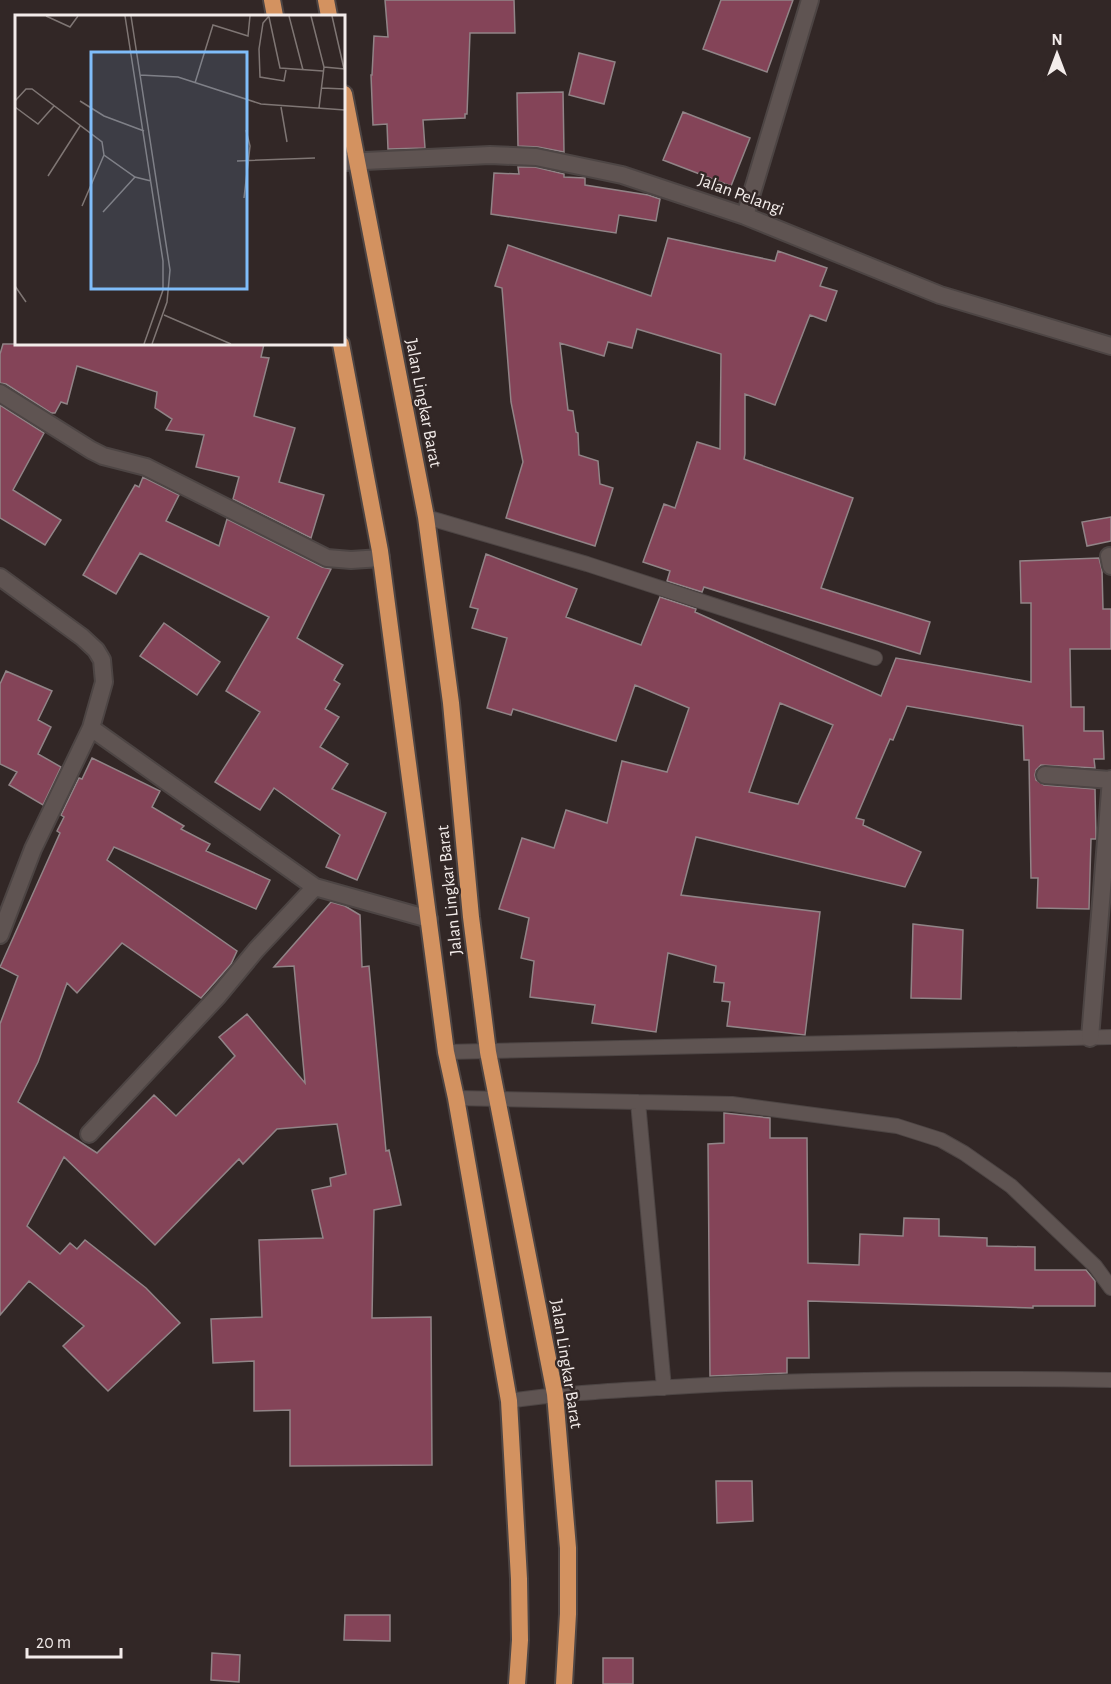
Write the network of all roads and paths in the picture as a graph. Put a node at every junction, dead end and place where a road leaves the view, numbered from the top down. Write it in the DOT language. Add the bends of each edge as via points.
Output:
graph roads {
  1 [pos="272,0"];
  2 [pos="326,0"];
  3 [pos="810,0"];
  4 [pos="274,15"];
  5 [pos="329,15"];
  6 [pos="345,105"];
  7 [pos="350,162"];
  8 [pos="745,216"];
  9 [pos="341,345"];
  10 [pos="1111,346"];
  11 [pos="0,393"];
  12 [pos="426,517"];
  13 [pos="381,558"];
  14 [pos="0,577"];
  15 [pos="875,658"];
  16 [pos="91,728"];
  17 [pos="1045,775"];
  18 [pos="1111,779"];
  19 [pos="315,887"];
  20 [pos="429,919"];
  21 [pos="0,935"];
  22 [pos="1111,1037"];
  23 [pos="1090,1038"];
  24 [pos="447,1052"];
  25 [pos="488,1052"];
  26 [pos="456,1098"];
  27 [pos="498,1099"];
  28 [pos="638,1102"];
  29 [pos="89,1134"];
  30 [pos="1111,1288"];
  31 [pos="1111,1380"];
  32 [pos="664,1388"];
  33 [pos="555,1394"];
  34 [pos="509,1401"];
  35 [pos="517,1684"];
  36 [pos="564,1684"];
  1 -- 4 [label="highway"];
  2 -- 5 [label="highway"];
  3 -- 8 [label="street"];
  6 -- 7 [label="highway, Jalan Lingkar Barat"];
  7 -- 8 [label="street, Jalan Pelangi" via="490,155 536,157 622,175"];
  7 -- 12 [label="highway, Jalan Lingkar Barat"];
  8 -- 10 [label="street, Jalan Pelangi" via="940,296"];
  9 -- 13 [label="highway, Jalan Lingkar Barat"];
  11 -- 13 [label="street" via="91,450 146,467 327,558"];
  12 -- 15 [label="lane" via="587,564"];
  12 -- 25 [label="highway, Jalan Lingkar Barat" via="451,703"];
  13 -- 20 [label="highway, Jalan Lingkar Barat"];
  14 -- 16 [label="street" via="96,650 102,660 104,682"];
  16 -- 19 [label="street"];
  16 -- 21 [label="street" via="33,849"];
  17 -- 18 [label="street"];
  18 -- 23 [label="street"];
  19 -- 20 [label="street"];
  19 -- 29 [label="street"];
  20 -- 24 [label="highway, Jalan Lingkar Barat"];
  22 -- 23 [label="lane"];
  23 -- 25 [label="lane"];
  24 -- 25 [label="lane"];
  24 -- 26 [label="highway, Jalan Lingkar Barat"];
  25 -- 27 [label="highway, Jalan Lingkar Barat"];
  26 -- 27 [label="lane"];
  26 -- 34 [label="highway, Jalan Lingkar Barat"];
  27 -- 28 [label="lane"];
  27 -- 33 [label="highway, Jalan Lingkar Barat"];
  28 -- 30 [label="lane" via="732,1104 897,1126 941,1140 1011,1186 1095,1266"];
  28 -- 32 [label="lane"];
  31 -- 32 [label="lane" via="1001,1378"];
  32 -- 33 [label="lane"];
  33 -- 34 [label="lane"];
  33 -- 36 [label="highway, Jalan Lingkar Barat" via="568,1548"];
  34 -- 35 [label="highway, Jalan Lingkar Barat" via="519,1579"];
}
